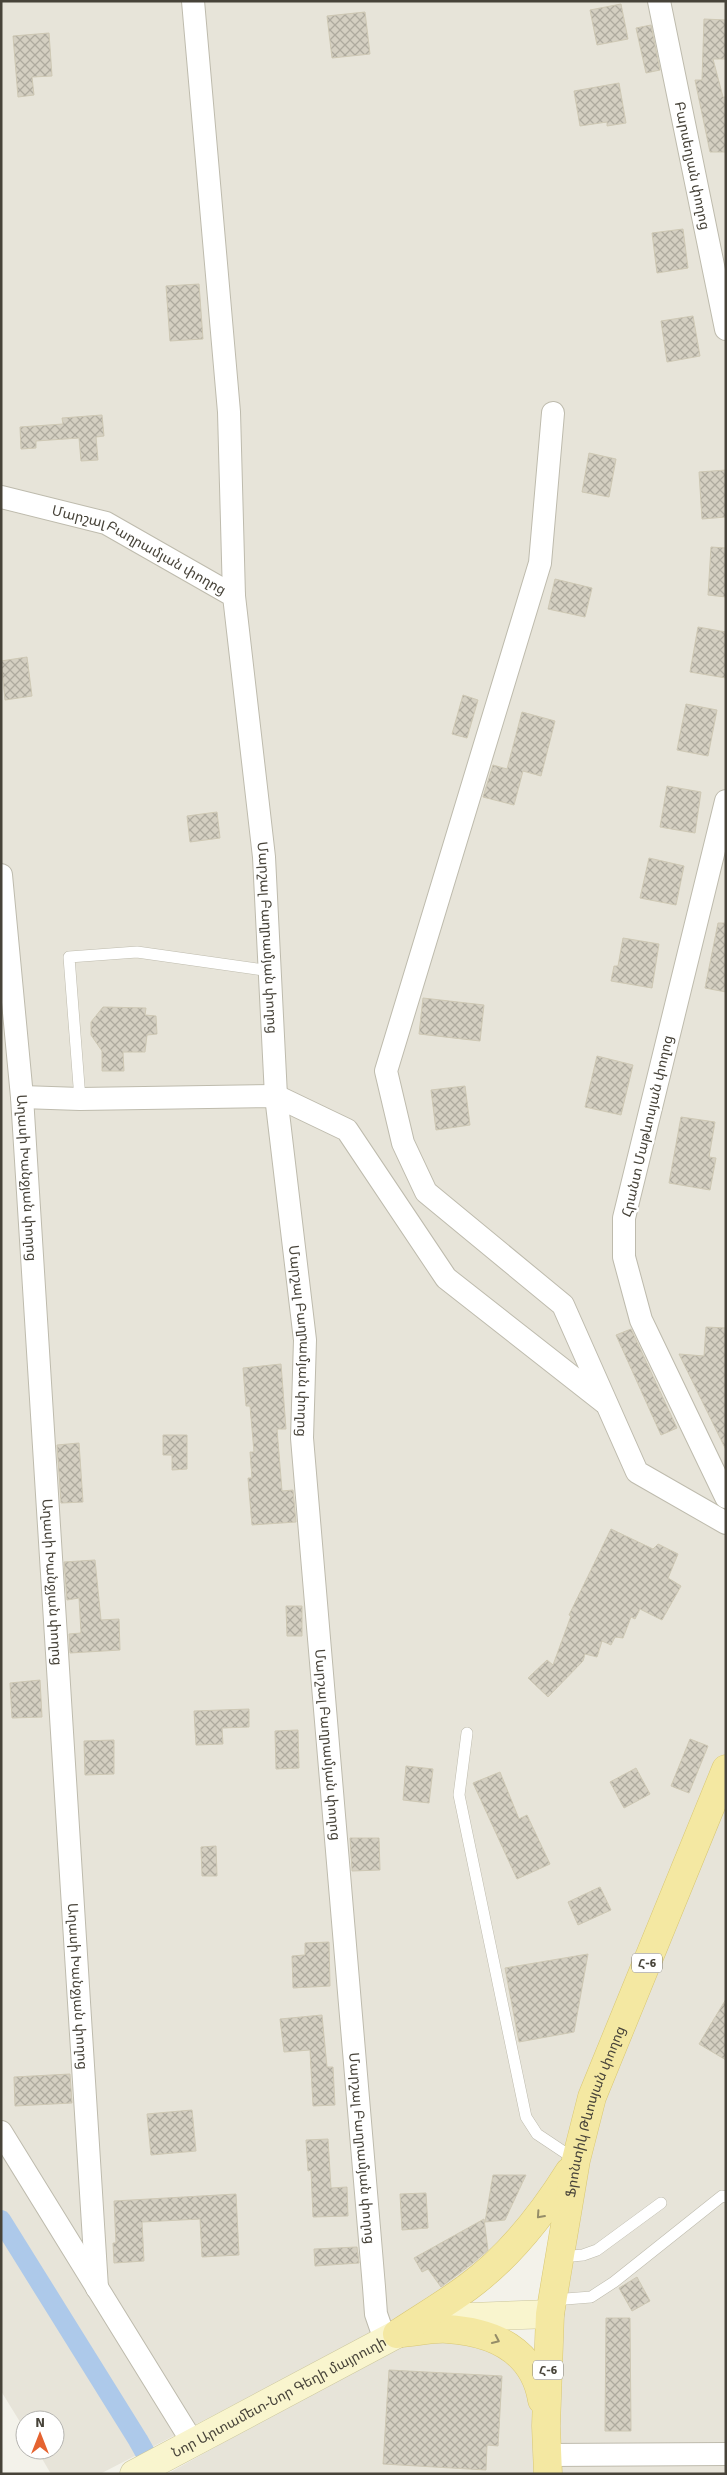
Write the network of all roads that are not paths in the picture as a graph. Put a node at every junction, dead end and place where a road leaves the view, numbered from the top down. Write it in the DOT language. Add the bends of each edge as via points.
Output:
graph roads {
  1 [pos="193,1"];
  2 [pos="659,1"];
  3 [pos="726,329"];
  4 [pos="553,413"];
  5 [pos="1,496"];
  6 [pos="234,596"];
  7 [pos="726,801"];
  8 [pos="1,875"];
  9 [pos="271,971"];
  10 [pos="276,1096"];
  11 [pos="22,1097"];
  12 [pos="80,1099"];
  13 [pos="607,1404"];
  14 [pos="726,1497"];
  15 [pos="726,1523"];
  16 [pos="467,1733"];
  17 [pos="726,1769"];
  18 [pos="1,2132"];
  19 [pos="576,2160"];
  20 [pos="726,2197"];
  21 [pos="661,2204"];
  22 [pos="561,2257"];
  23 [pos="97,2288"];
  24 [pos="552,2307"];
  25 [pos="391,2337"];
  26 [pos="546,2426"];
  27 [pos="186,2446"];
  28 [pos="726,2454"];
  29 [pos="548,2464"];
  30 [pos="690,2464"];
  31 [pos="134,2474"];
  1 -- 6 [label="street" via="229,412"];
  2 -- 3 [label="street, Բարսեղյան փողոց"];
  4 -- 13 [label="street" via="540,564 386,1071 403,1143 426,1192 563,1306"];
  5 -- 6 [label="street, Մարշալ Բաղրամյան փողոց" via="106,523"];
  6 -- 9 [label="street, Մարշալ Բաղրամյան փողոց" via="264,857"];
  7 -- 14 [label="street, Հրանտ Մաթևոսյան փողոց" via="624,1218 624,1257 641,1320"];
  8 -- 11 [label="street, Աղասի Խանջյան փողոց"];
  9 -- 10 [label="street, Մարշալ Բաղրամյան փողոց"];
  9 -- 12 [label="lane" via="137,952 69,957"];
  10 -- 12 [label="street"];
  10 -- 13 [label="street" via="347,1130 446,1278"];
  10 -- 25 [label="street, Մարշալ Բաղրամյան փողոց" via="305,1340 302,1438 376,2314"];
  11 -- 12 [label="street"];
  11 -- 23 [label="street, Աղասի Խանջյան փողոց"];
  13 -- 15 [label="street" via="637,1472"];
  16 -- 19 [label="lane" via="459,1795 526,2116 537,2134"];
  17 -- 19 [label="main road, Ֆրոնտիկ Թևոսյան փողոց / Հ-6" via="592,2097"];
  18 -- 23 [label="street"];
  19 -- 22 [label="main road, Ֆրոնտիկ Թևոսյան փողոց / Հ-6"];
  19 -- 25 [label="main road, one-way" via="548,2207 504,2256 469,2286"];
  20 -- 24 [label="lane" via="722,2196 591,2297"];
  21 -- 22 [label="lane" via="597,2250"];
  22 -- 24 [label="main road, Ֆրոնտիկ Թևոսյան փողոց / Հ-6"];
  23 -- 27 [label="street"];
  24 -- 25 [label="main road, Նոր Արտամետ-Նոր Գեղի մայրուղի" via="433,2322"];
  24 -- 26 [label="main road, Ֆրոնտիկ Թևոսյան փողոց / Հ-6"];
  25 -- 26 [label="main road, one-way" via="447,2329 496,2338 528,2362 539,2383"];
  25 -- 27 [label="main road, Նոր Արտամետ-Նոր Գեղի մայրուղի"];
  26 -- 29 [label="main road, Ֆրոնտիկ Թևոսյան փողոց / Հ-6"];
  27 -- 31 [label="main road, Նոր Արտամետ-Նոր Գեղի մայրուղի"];
  28 -- 30 [label="street"];
  29 -- 30 [label="street"];
}
